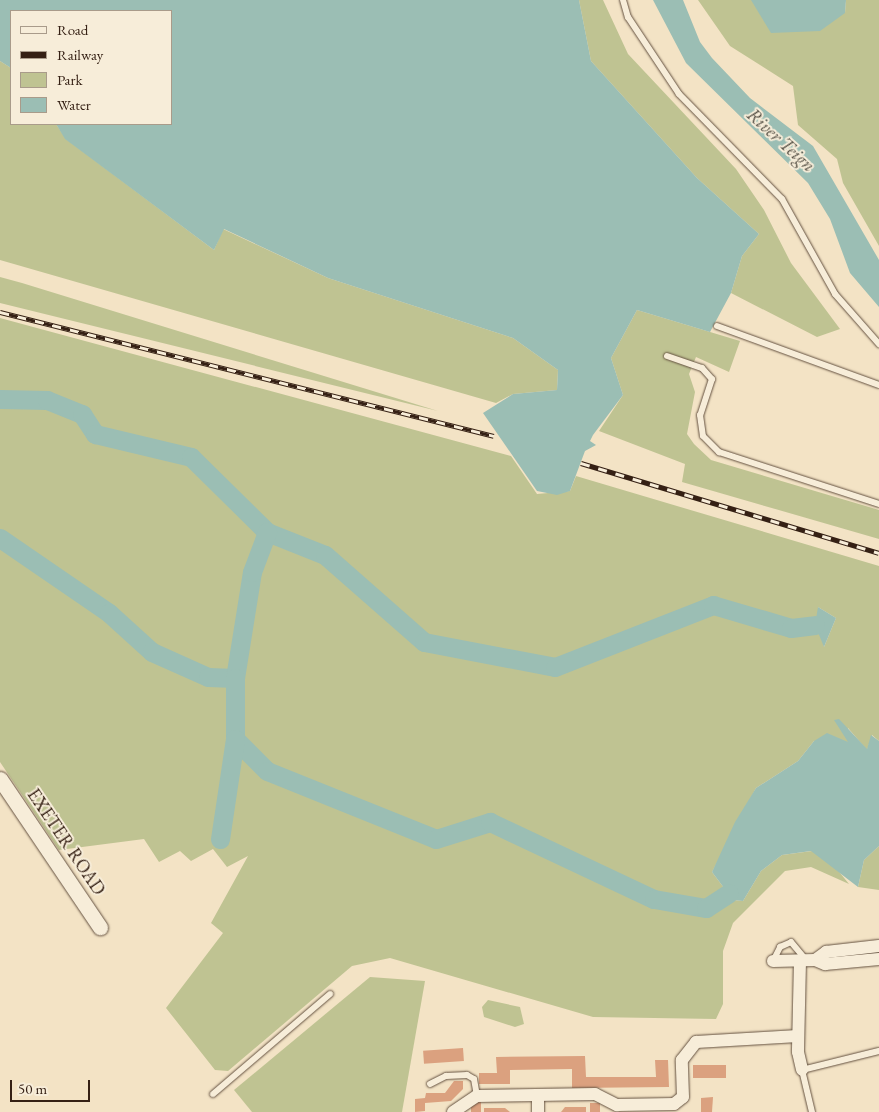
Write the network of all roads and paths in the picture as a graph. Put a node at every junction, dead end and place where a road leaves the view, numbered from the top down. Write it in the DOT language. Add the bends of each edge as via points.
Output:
graph roads {
  1 [pos="623,0"];
  2 [pos="717,326"];
  3 [pos="879,344"];
  4 [pos="667,356"];
  5 [pos="879,386"];
  6 [pos="879,504"];
  7 [pos="0,778"];
  8 [pos="100,927"];
  9 [pos="879,946"];
  10 [pos="879,959"];
  11 [pos="807,960"];
  12 [pos="773,961"];
  13 [pos="330,994"];
  14 [pos="798,1036"];
  15 [pos="879,1051"];
  16 [pos="442,1069"];
  17 [pos="802,1070"];
  18 [pos="446,1076"];
  19 [pos="430,1084"];
  20 [pos="213,1094"];
  21 [pos="538,1095"];
  22 [pos="477,1096"];
  23 [pos="454,1112"];
  24 [pos="538,1112"];
  25 [pos="812,1112"];
  1 -- 3 [label="lane" via="628,17 679,94 782,199 836,294"];
  2 -- 5 [label="lane"];
  4 -- 6 [label="lane" via="702,368 712,379 700,415 703,436 719,452"];
  7 -- 8 [label="street, EXETER ROAD"];
  9 -- 11 [label="street" via="826,952"];
  10 -- 11 [label="street" via="825,964"];
  11 -- 12 [label="street"];
  11 -- 12 [label="lane" via="792,942 780,947"];
  11 -- 14 [label="street"];
  13 -- 20 [label="lane"];
  14 -- 17 [label="street"];
  14 -- 21 [label="street" via="696,1042 682,1060 683,1097 674,1104 617,1105 595,1094"];
  15 -- 17 [label="lane"];
  16 -- 18 [label="lane"];
  17 -- 25 [label="lane"];
  18 -- 19 [label="lane"];
  18 -- 22 [label="lane" via="467,1075 474,1079"];
  21 -- 22 [label="street"];
  21 -- 24 [label="street"];
  22 -- 23 [label="street"];
}
